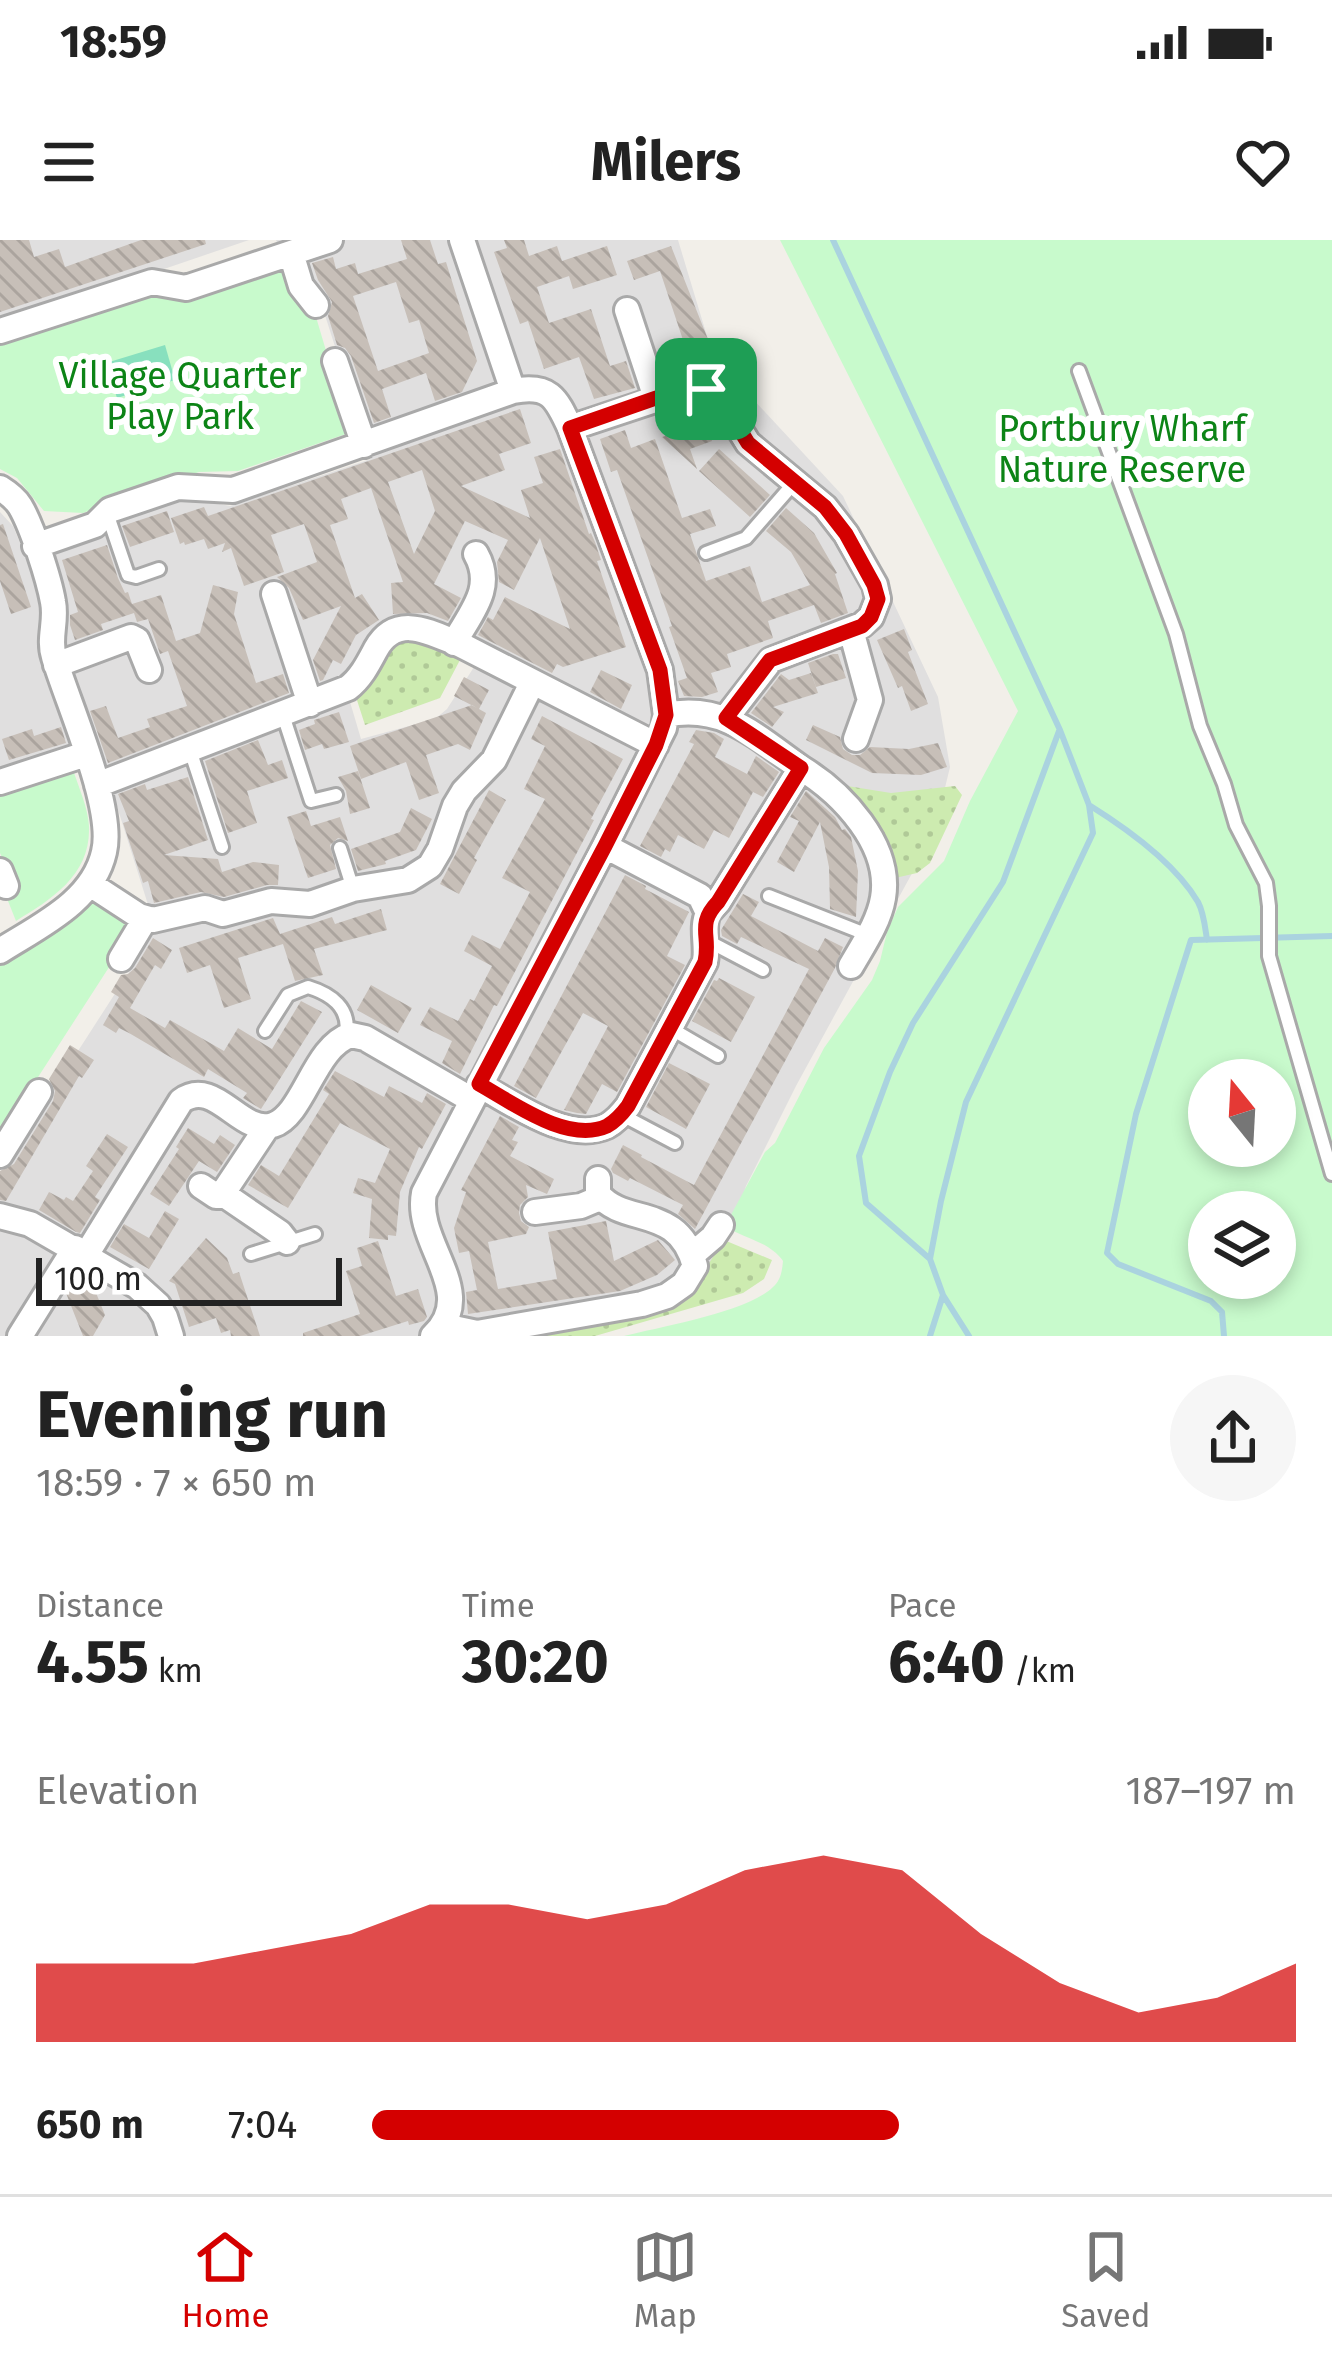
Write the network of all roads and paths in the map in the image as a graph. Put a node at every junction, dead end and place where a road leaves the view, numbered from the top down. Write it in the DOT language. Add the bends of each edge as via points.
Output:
graph roads {
  1 [pos="330,240"];
  2 [pos="462,240"];
  3 [pos="291,254"];
  4 [pos="316,305"];
  5 [pos="627,310"];
  6 [pos="0,332"];
  7 [pos="335,361"];
  8 [pos="1079,371"];
  9 [pos="513,391"];
  10 [pos="656,398"];
  11 [pos="570,428"];
  12 [pos="364,445"];
  13 [pos="795,482"];
  14 [pos="0,488"];
  15 [pos="107,512"];
  16 [pos="35,546"];
  17 [pos="706,553"];
  18 [pos="476,554"];
  19 [pos="159,569"];
  20 [pos="274,594"];
  21 [pos="850,630"];
  22 [pos="454,643"];
  23 [pos="56,665"];
  24 [pos="149,670"];
  25 [pos="532,683"];
  26 [pos="310,704"];
  27 [pos="283,715"];
  28 [pos="666,715"];
  29 [pos="726,718"];
  30 [pos="856,740"];
  31 [pos="656,745"];
  32 [pos="190,750"];
  33 [pos="86,754"];
  34 [pos="801,768"];
  35 [pos="0,782"];
  36 [pos="97,785"];
  37 [pos="336,795"];
  38 [pos="605,846"];
  39 [pos="222,847"];
  40 [pos="340,848"];
  41 [pos="90,884"];
  42 [pos="353,889"];
  43 [pos="770,896"];
  44 [pos="708,913"];
  45 [pos="145,919"];
  46 [pos="868,935"];
  47 [pos="706,940"];
  48 [pos="0,952"];
  49 [pos="121,959"];
  50 [pos="851,966"];
  51 [pos="763,970"];
  52 [pos="670,1028"];
  53 [pos="265,1031"];
  54 [pos="346,1036"];
  55 [pos="718,1056"];
  56 [pos="39,1092"];
  57 [pos="476,1092"];
  58 [pos="621,1114"];
  59 [pos="267,1127"];
  60 [pos="675,1143"];
  61 [pos="0,1155"];
  62 [pos="1332,1174"];
  63 [pos="535,1212"];
  64 [pos="0,1216"];
  65 [pos="721,1225"];
  66 [pos="315,1234"];
  67 [pos="287,1242"];
  68 [pos="81,1251"];
  69 [pos="251,1254"];
  70 [pos="692,1255"];
  71 [pos="438,1331"];
  72 [pos="20,1336"];
  73 [pos="171,1336"];
  1 -- 3 [label="street"];
  2 -- 9 [label="street"];
  3 -- 4 [label="street"];
  3 -- 6 [label="street" via="186,288 152,282"];
  5 -- 10 [label="street"];
  7 -- 12 [label="street"];
  8 -- 62 [label="lane" via="1236,825 1263,873 1271,967"];
  9 -- 11 [label="street" via="546,392"];
  9 -- 12 [label="street"];
  10 -- 11 [label="street"];
  10 -- 13 [label="street" via="713,391 748,443"];
  11 -- 28 [label="street" via="660,670"];
  12 -- 15 [label="street" via="230,491 178,487"];
  13 -- 17 [label="lane" via="750,535"];
  13 -- 21 [label="street" via="836,518 874,585 871,617"];
  14 -- 16 [label="street" via="18,503"];
  15 -- 16 [label="street" via="94,525"];
  15 -- 19 [label="lane" via="128,575"];
  16 -- 23 [label="street" via="54,603"];
  18 -- 22 [label="street" via="484,586"];
  20 -- 26 [label="street"];
  21 -- 29 [label="street" via="770,660"];
  21 -- 30 [label="street" via="870,700"];
  22 -- 25 [label="street"];
  22 -- 26 [label="street" via="412,628 393,631 356,682"];
  23 -- 24 [label="street" via="131,637"];
  23 -- 33 [label="street"];
  25 -- 31 [label="street"];
  25 -- 42 [label="street" via="494,760 455,806 430,866 402,883"];
  26 -- 27 [label="street"];
  27 -- 32 [label="street"];
  27 -- 37 [label="lane" via="311,801"];
  28 -- 29 [label="street"];
  28 -- 31 [label="street"];
  29 -- 34 [label="street"];
  31 -- 38 [label="street"];
  32 -- 36 [label="street"];
  32 -- 39 [label="lane"];
  33 -- 35 [label="street"];
  33 -- 36 [label="street"];
  34 -- 44 [label="street"];
  34 -- 46 [label="street" via="847,805 879,860 883,902"];
  36 -- 41 [label="street" via="106,841"];
  38 -- 44 [label="street" via="700,896"];
  38 -- 57 [label="street"];
  40 -- 42 [label="lane"];
  41 -- 45 [label="street"];
  41 -- 48 [label="street"];
  42 -- 45 [label="street" via="302,905 271,901 223,914 205,908"];
  43 -- 46 [label="lane"];
  44 -- 47 [label="street"];
  45 -- 49 [label="street"];
  46 -- 50 [label="street"];
  47 -- 51 [label="lane"];
  47 -- 52 [label="street" via="705,962"];
  52 -- 55 [label="lane"];
  52 -- 58 [label="street"];
  53 -- 54 [label="lane" via="288,995 308,986 339,1003"];
  54 -- 57 [label="street"];
  54 -- 59 [label="street" via="284,1119"];
  56 -- 61 [label="street"];
  57 -- 58 [label="street" via="580,1132"];
  57 -- 71 [label="street" via="422,1202 449,1286 450,1312"];
  58 -- 60 [label="lane"];
  59 -- 67 [label="street" via="211,1191"];
  59 -- 68 [label="street" via="205,1095 183,1099"];
  63 -- 70 [label="street" via="581,1206 599,1188 611,1205 661,1221"];
  64 -- 68 [label="street"];
  65 -- 70 [label="street"];
  66 -- 67 [label="lane"];
  67 -- 69 [label="lane"];
  68 -- 72 [label="street"];
  68 -- 73 [label="street" via="149,1295"];
  70 -- 71 [label="street" via="684,1284 642,1304 477,1333"];
}
